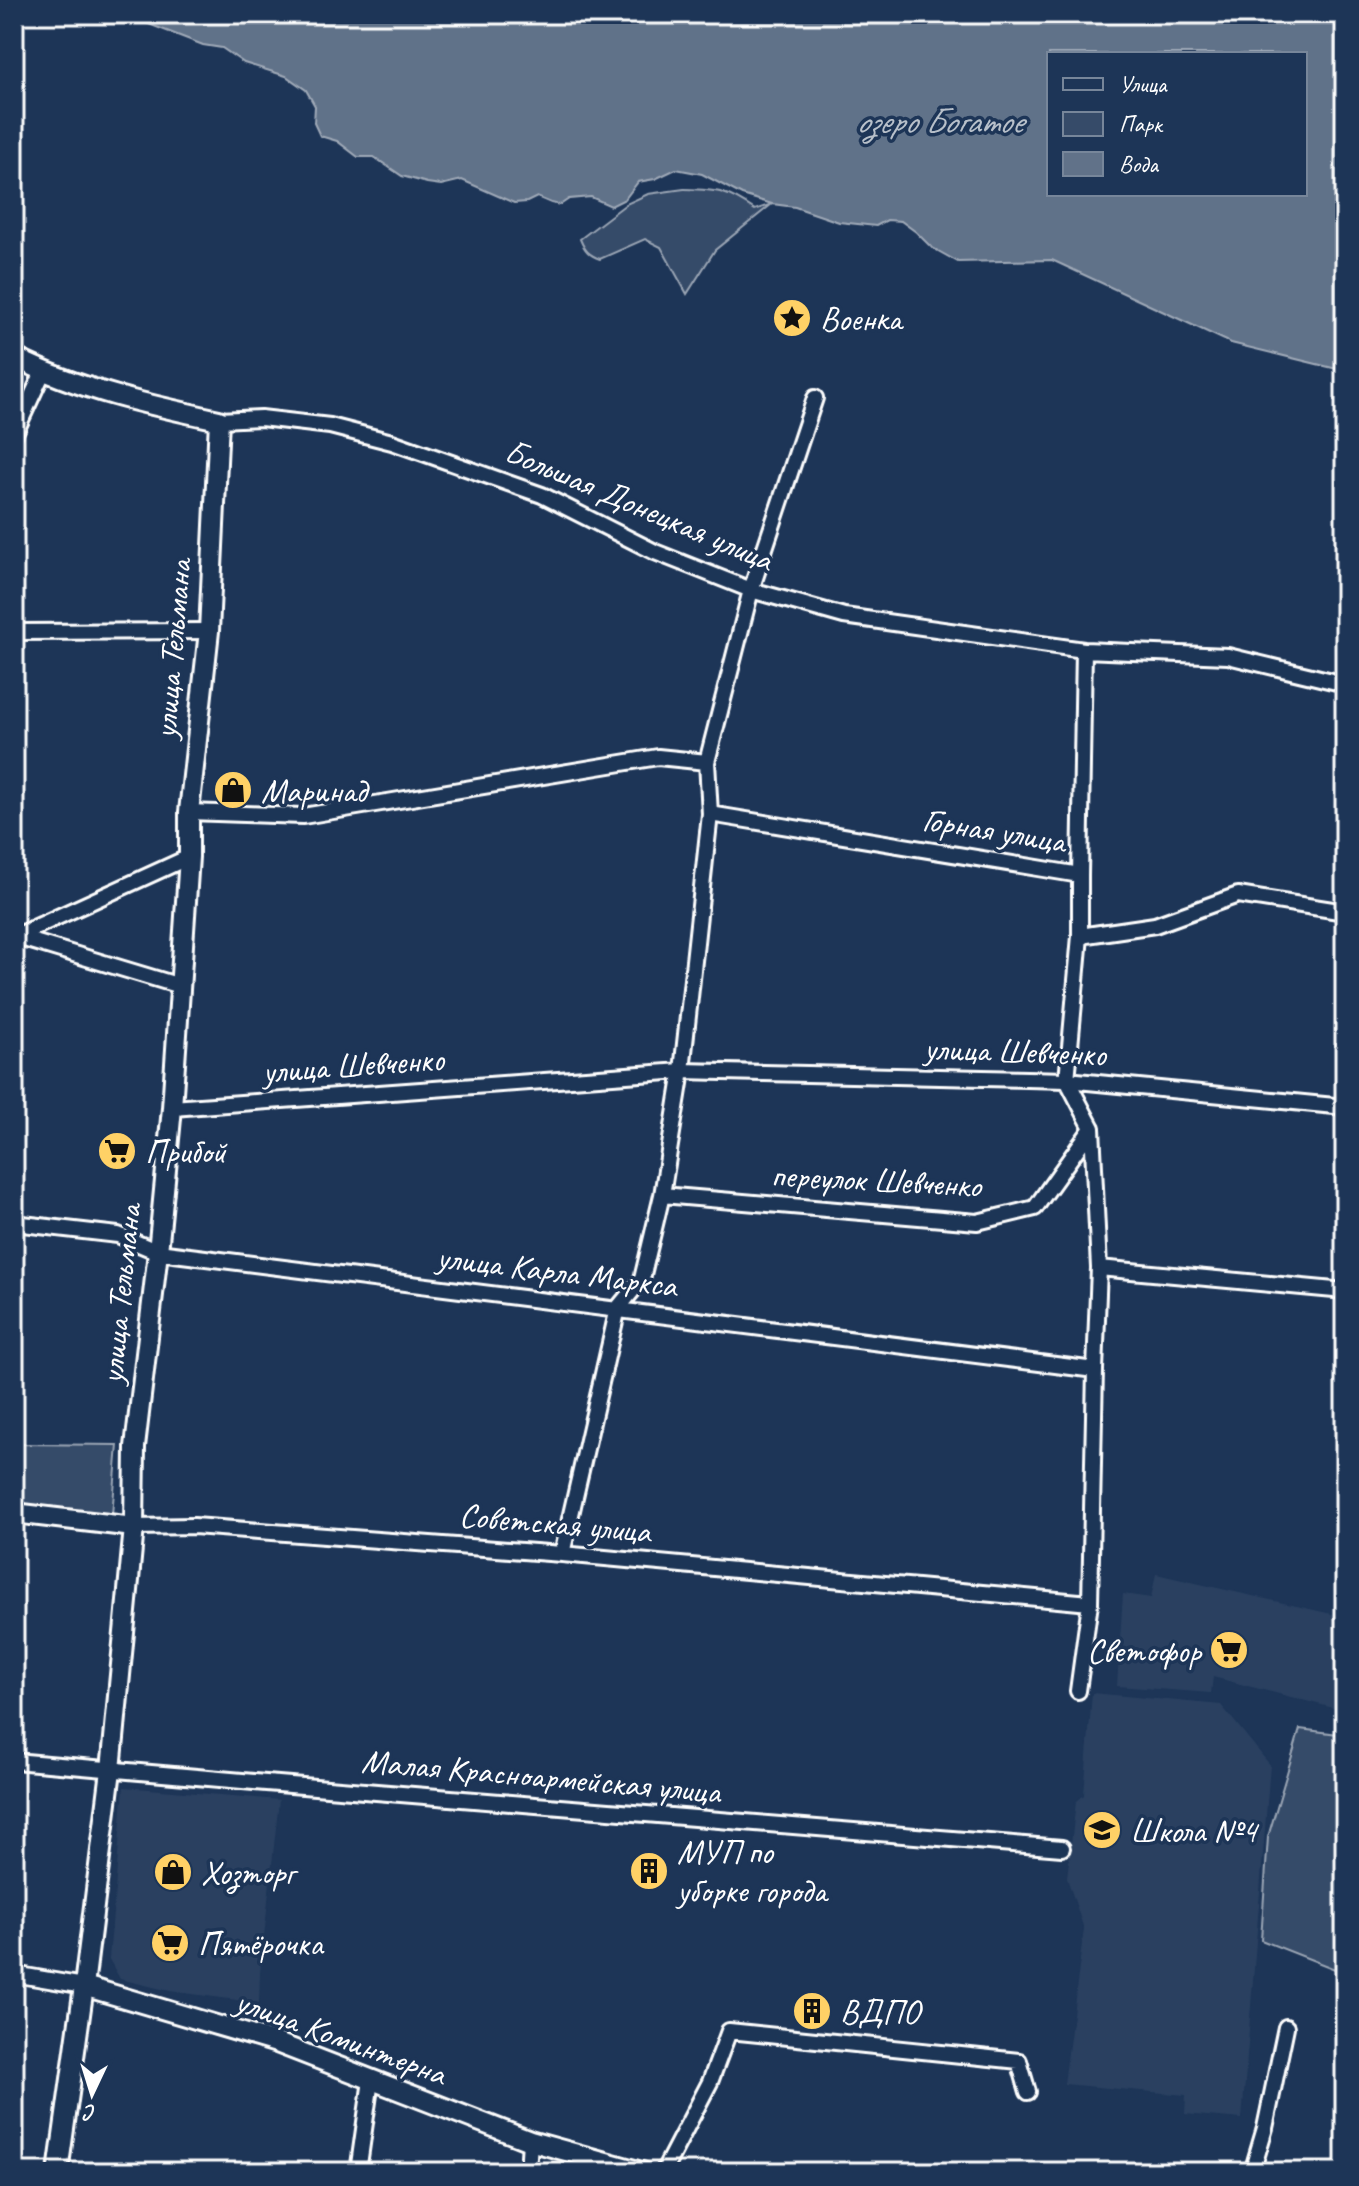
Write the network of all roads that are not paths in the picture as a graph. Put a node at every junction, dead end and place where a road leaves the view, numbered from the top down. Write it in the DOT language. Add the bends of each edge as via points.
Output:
graph roads {
  1 [pos="14,357"];
  2 [pos="43,372"];
  3 [pos="815,398"];
  4 [pos="219,420"];
  5 [pos="14,435"];
  6 [pos="751,590"];
  7 [pos="209,631"];
  8 [pos="14,632"];
  9 [pos="1084,650"];
  10 [pos="1345,684"];
  11 [pos="707,762"];
  12 [pos="189,812"];
  13 [pos="710,814"];
  14 [pos="189,857"];
  15 [pos="1080,875"];
  16 [pos="1345,912"];
  17 [pos="15,936"];
  18 [pos="1080,936"];
  19 [pos="180,986"];
  20 [pos="682,1071"];
  21 [pos="1067,1080"];
  22 [pos="1345,1107"];
  23 [pos="172,1108"];
  24 [pos="1092,1128"];
  25 [pos="662,1195"];
  26 [pos="14,1223"];
  27 [pos="158,1252"];
  28 [pos="1099,1268"];
  29 [pos="1345,1291"];
  30 [pos="618,1308"];
  31 [pos="1095,1370"];
  32 [pos="14,1513"];
  33 [pos="134,1527"];
  34 [pos="562,1554"];
  35 [pos="1090,1603"];
  36 [pos="1078,1691"];
  37 [pos="14,1761"];
  38 [pos="111,1770"];
  39 [pos="1062,1848"];
  40 [pos="14,1974"];
  41 [pos="84,1986"];
  42 [pos="1286,2027"];
  43 [pos="371,2080"];
  44 [pos="1028,2092"];
  45 [pos="530,2141"];
  46 [pos="58,2172"];
  47 [pos="358,2172"];
  48 [pos="528,2172"];
  49 [pos="642,2172"];
  50 [pos="663,2172"];
  51 [pos="1252,2172"];
  1 -- 2 [label="street, Большая Донецкая улица"];
  2 -- 4 [label="street, Большая Донецкая улица" via="127,400"];
  2 -- 5 [label="street"];
  3 -- 6 [label="street"];
  4 -- 6 [label="street, Большая Донецкая улица" via="261,418 330,426 392,442 542,495 655,552"];
  4 -- 7 [label="street, улица Тельмана"];
  6 -- 9 [label="street, Большая Донецкая улица" via="844,616"];
  6 -- 11 [label="street"];
  7 -- 8 [label="street"];
  7 -- 12 [label="street, улица Тельмана"];
  9 -- 10 [label="street, Большая Донецкая улица" via="1228,656"];
  9 -- 15 [label="street"];
  11 -- 12 [label="street" via="658,757 303,816"];
  11 -- 13 [label="street"];
  12 -- 14 [label="street, улица Тельмана"];
  13 -- 15 [label="street, Горная улица"];
  13 -- 20 [label="street"];
  14 -- 17 [label="street"];
  14 -- 19 [label="street, улица Тельмана"];
  15 -- 18 [label="street, Горная улица"];
  16 -- 18 [label="street" via="1238,895 1155,925"];
  17 -- 19 [label="street"];
  18 -- 21 [label="street, Горная улица"];
  19 -- 23 [label="street, улица Тельмана"];
  20 -- 21 [label="street, улица Шевченко"];
  20 -- 23 [label="street, улица Шевченко"];
  20 -- 25 [label="street"];
  21 -- 22 [label="street, улица Шевченко"];
  21 -- 24 [label="street"];
  23 -- 27 [label="street, улица Тельмана"];
  24 -- 25 [label="street, переулок Шевченко" via="1035,1208 977,1222"];
  24 -- 28 [label="street"];
  25 -- 30 [label="street" via="642,1279"];
  26 -- 27 [label="street, улица Карла Маркса" via="118,1235"];
  27 -- 30 [label="street, улица Карла Маркса"];
  27 -- 33 [label="street, улица Тельмана" via="135,1447"];
  28 -- 29 [label="street"];
  28 -- 31 [label="street"];
  30 -- 31 [label="street, улица Карла Маркса"];
  30 -- 34 [label="street"];
  31 -- 35 [label="street"];
  32 -- 33 [label="street, Советская улица"];
  33 -- 34 [label="street, Советская улица" via="194,1526"];
  33 -- 38 [label="street, улица Тельмана"];
  34 -- 35 [label="street, Советская улица"];
  35 -- 36 [label="street"];
  37 -- 38 [label="street, Малая Красноармейская улица"];
  38 -- 39 [label="street, Малая Красноармейская улица"];
  38 -- 41 [label="street, улица Тельмана"];
  40 -- 41 [label="street, улица Коминтерна"];
  41 -- 43 [label="street, улица Коминтерна" via="277,2043"];
  41 -- 46 [label="street, улица Тельмана"];
  42 -- 51 [label="street"];
  43 -- 45 [label="street, улица Коминтерна"];
  43 -- 47 [label="street"];
  44 -- 50 [label="street" via="1019,2061 729,2031 710,2082"];
  45 -- 48 [label="street"];
  45 -- 49 [label="street, улица Коминтерна"];
}
